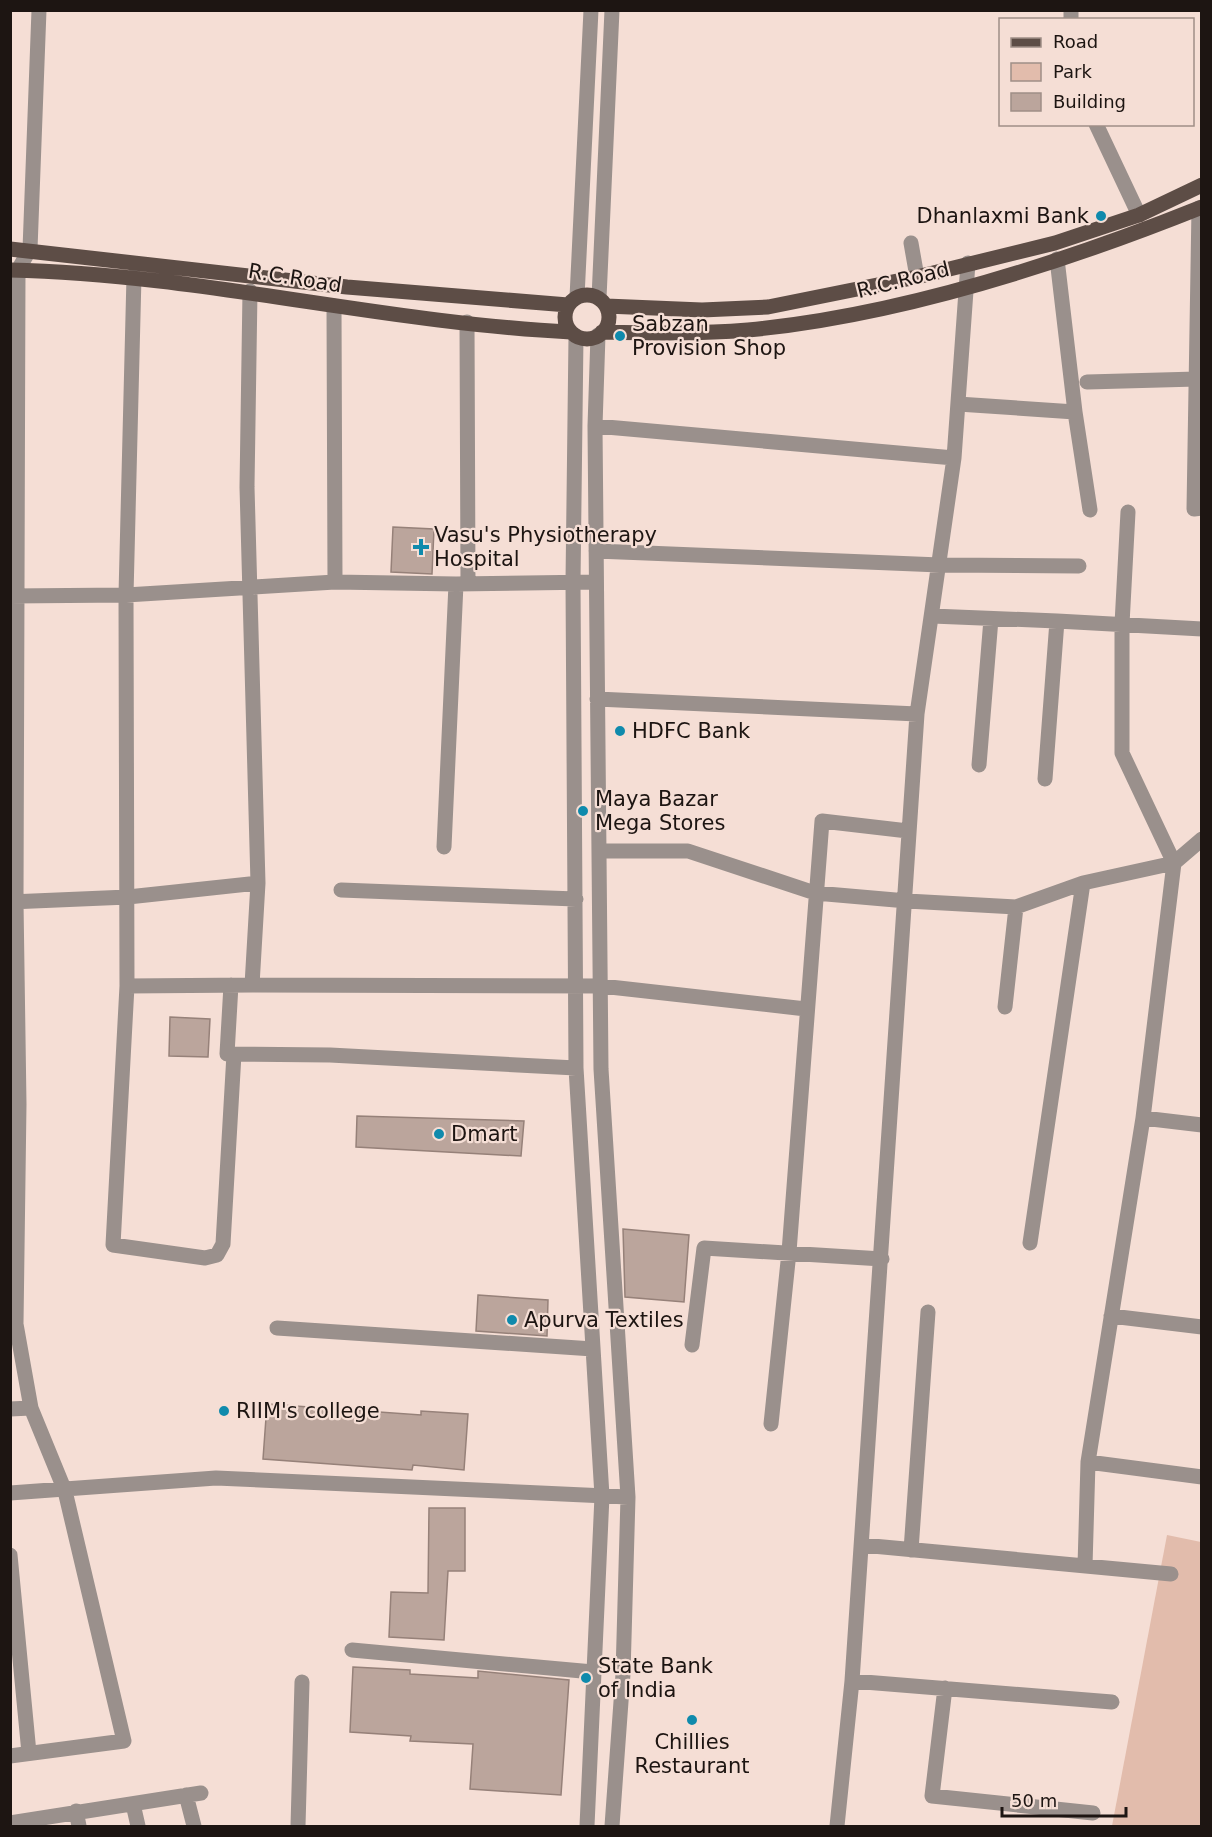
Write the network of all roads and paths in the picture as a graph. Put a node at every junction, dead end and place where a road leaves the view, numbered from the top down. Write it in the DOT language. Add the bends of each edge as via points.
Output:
graph roads {
  1 [pos="39,10"];
  2 [pos="591,10"];
  3 [pos="612,10"];
  4 [pos="1097,126"];
  5 [pos="1202,185"];
  6 [pos="1200,208"];
  7 [pos="1139,215"];
  8 [pos="911,243"];
  9 [pos="10,249"];
  10 [pos="30,249"];
  11 [pos="1057,259"];
  12 [pos="968,263"];
  13 [pos="14,270"];
  14 [pos="134,276"];
  15 [pos="917,277"];
  16 [pos="966,286"];
  17 [pos="250,291"];
  18 [pos="573,301"];
  19 [pos="602,302"];
  20 [pos="334,306"];
  21 [pos="467,322"];
  22 [pos="574,334"];
  23 [pos="600,334"];
  24 [pos="1197,379"];
  25 [pos="1087,382"];
  26 [pos="958,404"];
  27 [pos="1075,412"];
  28 [pos="595,426"];
  29 [pos="954,458"];
  30 [pos="1202,508"];
  31 [pos="1090,510"];
  32 [pos="1128,512"];
  33 [pos="596,551"];
  34 [pos="939,565"];
  35 [pos="1079,567"];
  36 [pos="335,582"];
  37 [pos="573,582"];
  38 [pos="596,582"];
  39 [pos="462,584"];
  40 [pos="251,589"];
  41 [pos="126,595"];
  42 [pos="14,596"];
  43 [pos="932,616"];
  44 [pos="991,619"];
  45 [pos="1057,621"];
  46 [pos="1122,624"];
  47 [pos="1202,629"];
  48 [pos="597,699"];
  49 [pos="917,714"];
  50 [pos="979,765"];
  51 [pos="1045,779"];
  52 [pos="908,831"];
  53 [pos="1202,839"];
  54 [pos="444,847"];
  55 [pos="599,851"];
  56 [pos="1174,863"];
  57 [pos="258,883"];
  58 [pos="1083,883"];
  59 [pos="340,890"];
  60 [pos="815,893"];
  61 [pos="128,897"];
  62 [pos="576,899"];
  63 [pos="907,900"];
  64 [pos="13,902"];
  65 [pos="1016,907"];
  66 [pos="231,985"];
  67 [pos="252,985"];
  68 [pos="127,986"];
  69 [pos="577,986"];
  70 [pos="601,986"];
  71 [pos="1005,1007"];
  72 [pos="806,1008"];
  73 [pos="234,1054"];
  74 [pos="576,1068"];
  75 [pos="1143,1118"];
  76 [pos="1202,1125"];
  77 [pos="1030,1243"];
  78 [pos="789,1252"];
  79 [pos="882,1259"];
  80 [pos="928,1312"];
  81 [pos="1112,1316"];
  82 [pos="1202,1327"];
  83 [pos="277,1328"];
  84 [pos="692,1345"];
  85 [pos="593,1349"];
  86 [pos="10,1408"];
  87 [pos="31,1408"];
  88 [pos="771,1424"];
  89 [pos="1088,1462"];
  90 [pos="1202,1477"];
  91 [pos="65,1491"];
  92 [pos="10,1492"];
  93 [pos="602,1496"];
  94 [pos="628,1497"];
  95 [pos="862,1545"];
  96 [pos="911,1550"];
  97 [pos="10,1556"];
  98 [pos="1085,1566"];
  99 [pos="1171,1574"];
  100 [pos="352,1650"];
  101 [pos="593,1672"];
  102 [pos="852,1681"];
  103 [pos="302,1682"];
  104 [pos="945,1688"];
  105 [pos="1112,1702"];
  106 [pos="29,1754"];
  107 [pos="10,1756"];
  108 [pos="133,1804"];
  109 [pos="1093,1813"];
  110 [pos="78,1819"];
  111 [pos="10,1822"];
  112 [pos="138,1827"];
  113 [pos="194,1827"];
  114 [pos="298,1827"];
  115 [pos="587,1827"];
  116 [pos="612,1827"];
  117 [pos="837,1827"];
  1 -- 10 [label="street"];
  2 -- 18 [label="street"];
  3 -- 19 [label="street"];
  4 -- 7 [label="street"];
  5 -- 7 [label="main road, R.C.Road"];
  6 -- 11 [label="main road, R.C.Road"];
  6 -- 24 [label="street"];
  7 -- 12 [label="main road, R.C.Road" via="1055,243"];
  8 -- 15 [label="street"];
  9 -- 10 [label="main road, R.C.Road"];
  10 -- 13 [label="street"];
  10 -- 18 [label="main road, R.C.Road" via="347,287"];
  11 -- 16 [label="main road, R.C.Road"];
  11 -- 27 [label="street"];
  12 -- 15 [label="main road, R.C.Road"];
  12 -- 16 [label="street"];
  13 -- 14 [label="main road, R.C.Road"];
  13 -- 42 [label="street"];
  14 -- 17 [label="main road, R.C.Road"];
  14 -- 41 [label="street"];
  15 -- 19 [label="main road, R.C.Road" via="768,307 702,310"];
  16 -- 23 [label="main road, R.C.Road" via="860,314 749,330"];
  16 -- 26 [label="street"];
  17 -- 20 [label="main road, R.C.Road"];
  17 -- 40 [label="street" via="247,487"];
  18 -- 19 [label="main road" via="588,295"];
  18 -- 22 [label="main road" via="565,316"];
  19 -- 23 [label="main road" via="609,317"];
  20 -- 21 [label="main road, R.C.Road"];
  20 -- 36 [label="street"];
  21 -- 22 [label="main road, R.C.Road"];
  21 -- 39 [label="street"];
  22 -- 23 [label="main road" via="587,339"];
  22 -- 37 [label="street"];
  23 -- 28 [label="street"];
  24 -- 25 [label="street"];
  24 -- 30 [label="street" via="1194,508"];
  26 -- 27 [label="street"];
  26 -- 29 [label="street"];
  27 -- 31 [label="street"];
  28 -- 29 [label="street"];
  28 -- 33 [label="street"];
  29 -- 34 [label="street"];
  32 -- 46 [label="street"];
  33 -- 34 [label="street"];
  33 -- 38 [label="street"];
  34 -- 35 [label="street"];
  34 -- 43 [label="street"];
  36 -- 39 [label="street"];
  36 -- 40 [label="street"];
  37 -- 38 [label="street"];
  37 -- 39 [label="street"];
  37 -- 62 [label="street"];
  38 -- 48 [label="street"];
  39 -- 54 [label="street"];
  40 -- 41 [label="street"];
  40 -- 57 [label="street"];
  41 -- 42 [label="street"];
  41 -- 61 [label="street"];
  42 -- 64 [label="street"];
  43 -- 44 [label="street"];
  43 -- 49 [label="street"];
  44 -- 45 [label="street"];
  44 -- 50 [label="street"];
  45 -- 46 [label="street"];
  45 -- 51 [label="street"];
  46 -- 47 [label="street"];
  46 -- 56 [label="street" via="1122,753"];
  48 -- 49 [label="street"];
  48 -- 55 [label="street"];
  49 -- 52 [label="street"];
  52 -- 60 [label="street" via="822,821"];
  52 -- 63 [label="street"];
  53 -- 56 [label="street"];
  55 -- 60 [label="street" via="688,851"];
  55 -- 70 [label="street"];
  56 -- 58 [label="street"];
  56 -- 75 [label="street"];
  57 -- 61 [label="street"];
  57 -- 67 [label="street"];
  58 -- 65 [label="street"];
  58 -- 77 [label="street"];
  59 -- 62 [label="street"];
  60 -- 63 [label="street"];
  60 -- 72 [label="street"];
  61 -- 64 [label="street"];
  61 -- 68 [label="street"];
  62 -- 69 [label="street"];
  63 -- 65 [label="street"];
  63 -- 79 [label="street"];
  64 -- 87 [label="street" via="19,1104 16,1324"];
  65 -- 71 [label="street"];
  66 -- 67 [label="street"];
  66 -- 68 [label="street"];
  66 -- 73 [label="street" via="227,1054"];
  67 -- 69 [label="street"];
  68 -- 73 [label="street" via="113,1245 205,1258 217,1255 223,1244"];
  69 -- 70 [label="street"];
  69 -- 74 [label="street"];
  70 -- 72 [label="street"];
  70 -- 94 [label="street" via="601,1069"];
  72 -- 78 [label="street"];
  73 -- 74 [label="street"];
  74 -- 85 [label="street"];
  75 -- 76 [label="street"];
  75 -- 81 [label="street"];
  78 -- 79 [label="street"];
  78 -- 84 [label="street" via="704,1248"];
  78 -- 88 [label="street"];
  79 -- 95 [label="street"];
  80 -- 96 [label="street"];
  81 -- 82 [label="street"];
  81 -- 89 [label="street"];
  83 -- 85 [label="street"];
  85 -- 93 [label="street"];
  86 -- 87 [label="street"];
  87 -- 91 [label="street"];
  89 -- 90 [label="street"];
  89 -- 98 [label="street"];
  91 -- 92 [label="street"];
  91 -- 93 [label="street" via="216,1478"];
  91 -- 106 [label="street" via="124,1741"];
  93 -- 94 [label="street"];
  93 -- 101 [label="street"];
  94 -- 116 [label="street" via="623,1674"];
  95 -- 96 [label="street"];
  95 -- 102 [label="street"];
  96 -- 98 [label="street"];
  97 -- 106 [label="street"];
  98 -- 99 [label="street"];
  100 -- 101 [label="street"];
  101 -- 115 [label="street"];
  102 -- 104 [label="street"];
  102 -- 117 [label="street"];
  103 -- 114 [label="street"];
  104 -- 105 [label="street"];
  104 -- 109 [label="street" via="932,1796"];
  106 -- 107 [label="street"];
  108 -- 110 [label="street"];
  108 -- 112 [label="street"];
  108 -- 113 [label="street" via="193,1794"];
  110 -- 111 [label="street"];
}
